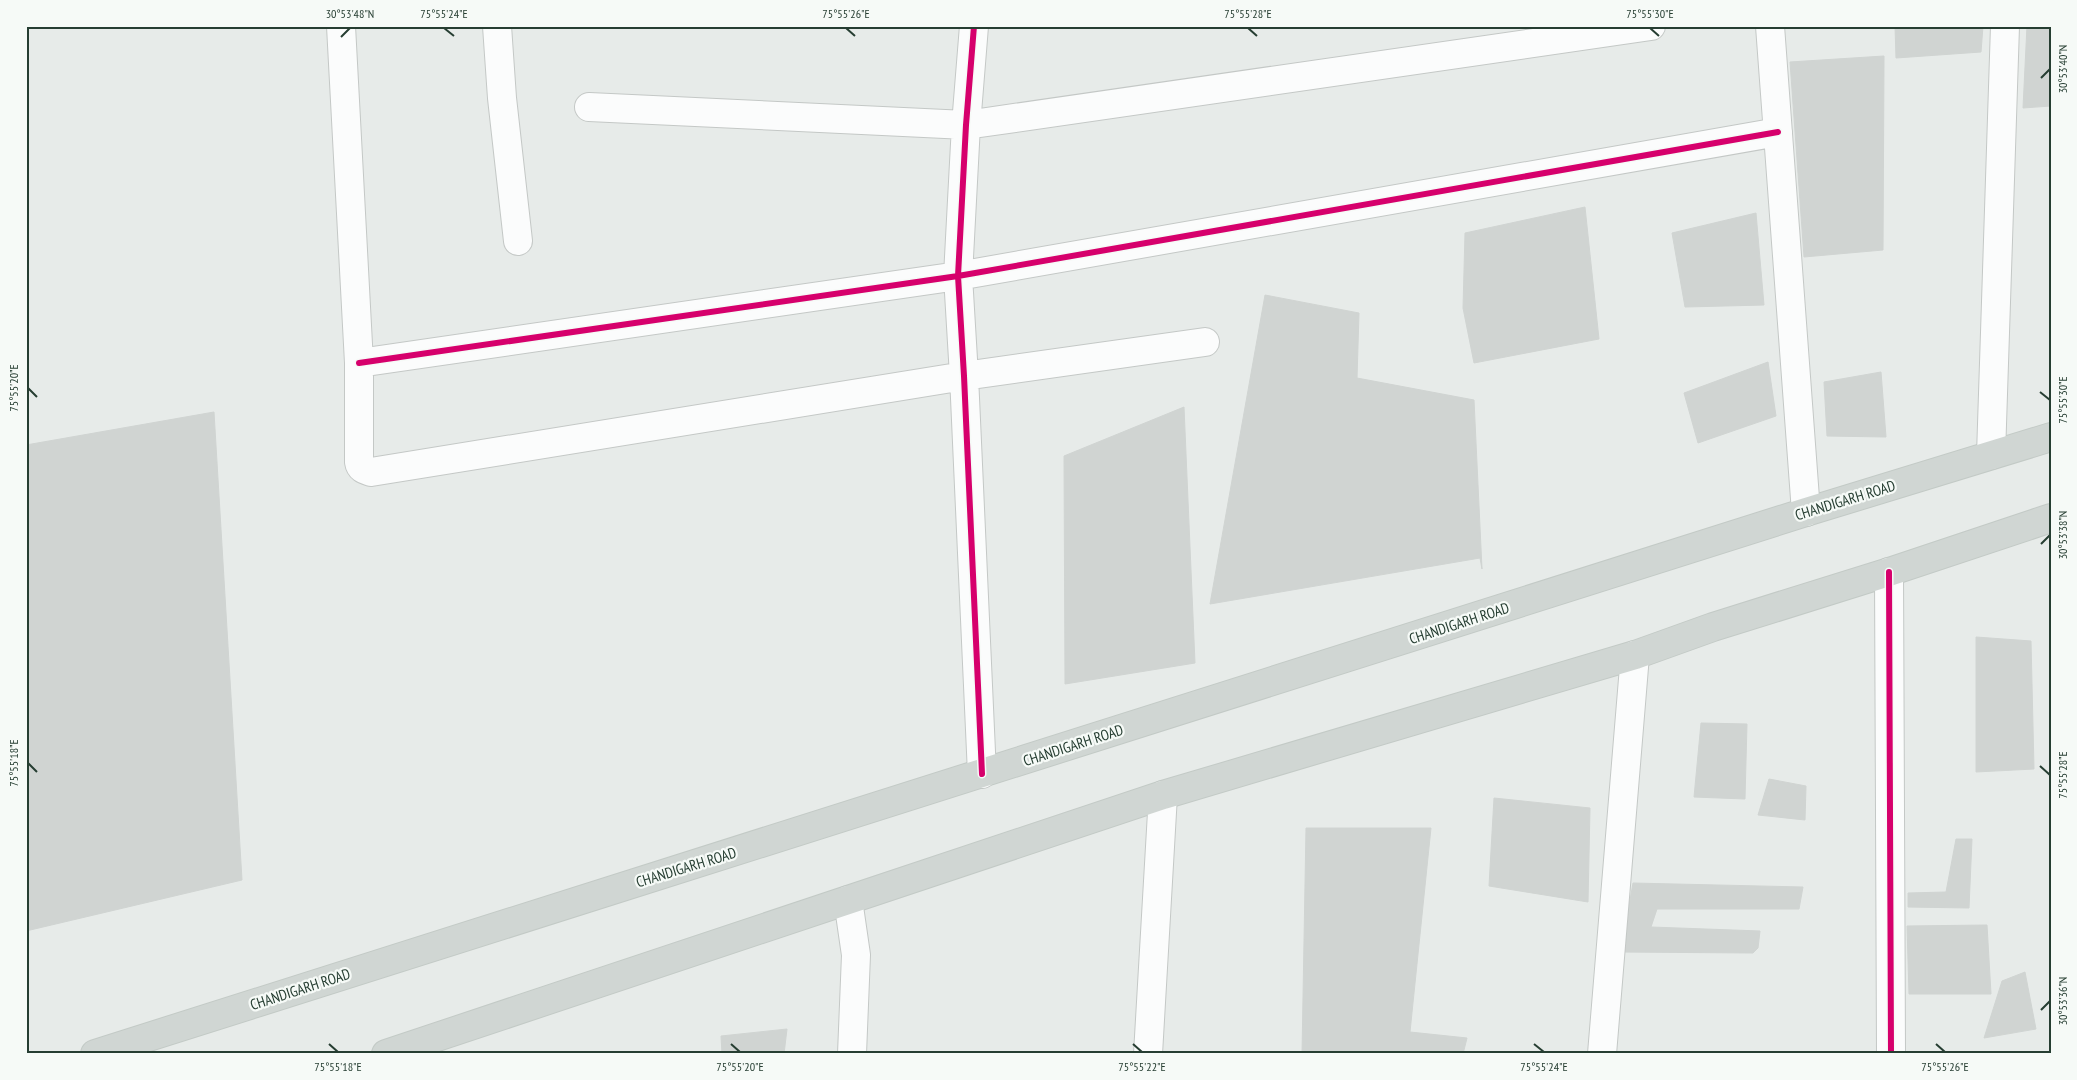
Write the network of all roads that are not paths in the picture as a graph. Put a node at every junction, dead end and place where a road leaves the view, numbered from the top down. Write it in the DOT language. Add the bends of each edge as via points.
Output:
graph roads {
  1 [pos="341,26"];
  2 [pos="497,26"];
  3 [pos="974,26"];
  4 [pos="1651,26"];
  5 [pos="1770,26"];
  6 [pos="2006,26"];
  7 [pos="589,106"];
  8 [pos="966,125"];
  9 [pos="1778,132"];
  10 [pos="518,241"];
  11 [pos="958,276"];
  12 [pos="1205,342"];
  13 [pos="360,363"];
  14 [pos="964,376"];
  15 [pos="2051,437"];
  16 [pos="1991,455"];
  17 [pos="1806,512"];
  18 [pos="2051,518"];
  19 [pos="1889,572"];
  20 [pos="1635,655"];
  21 [pos="982,774"];
  22 [pos="1163,796"];
  23 [pos="848,900"];
  24 [pos="95,1054"];
  25 [pos="386,1054"];
  26 [pos="852,1054"];
  27 [pos="1148,1054"];
  28 [pos="1602,1054"];
  29 [pos="1891,1054"];
  1 -- 13 [label="street"];
  2 -- 10 [label="street"];
  3 -- 8 [label="street"];
  4 -- 8 [label="street"];
  5 -- 9 [label="street"];
  6 -- 16 [label="street"];
  7 -- 8 [label="street"];
  8 -- 11 [label="street"];
  9 -- 11 [label="street"];
  9 -- 17 [label="street"];
  11 -- 13 [label="street"];
  11 -- 14 [label="street"];
  12 -- 14 [label="street"];
  13 -- 14 [label="street" via="359,462 363,469 371,472"];
  14 -- 21 [label="street"];
  15 -- 16 [label="main road, CHANDIGARH ROAD"];
  16 -- 17 [label="main road, CHANDIGARH ROAD"];
  17 -- 21 [label="main road, CHANDIGARH ROAD"];
  18 -- 19 [label="main road"];
  19 -- 20 [label="main road"];
  19 -- 29 [label="street"];
  20 -- 22 [label="main road"];
  20 -- 28 [label="street"];
  21 -- 24 [label="main road, CHANDIGARH ROAD"];
  22 -- 23 [label="main road"];
  22 -- 27 [label="street"];
  23 -- 25 [label="main road"];
  23 -- 26 [label="street" via="856,955"];
}
